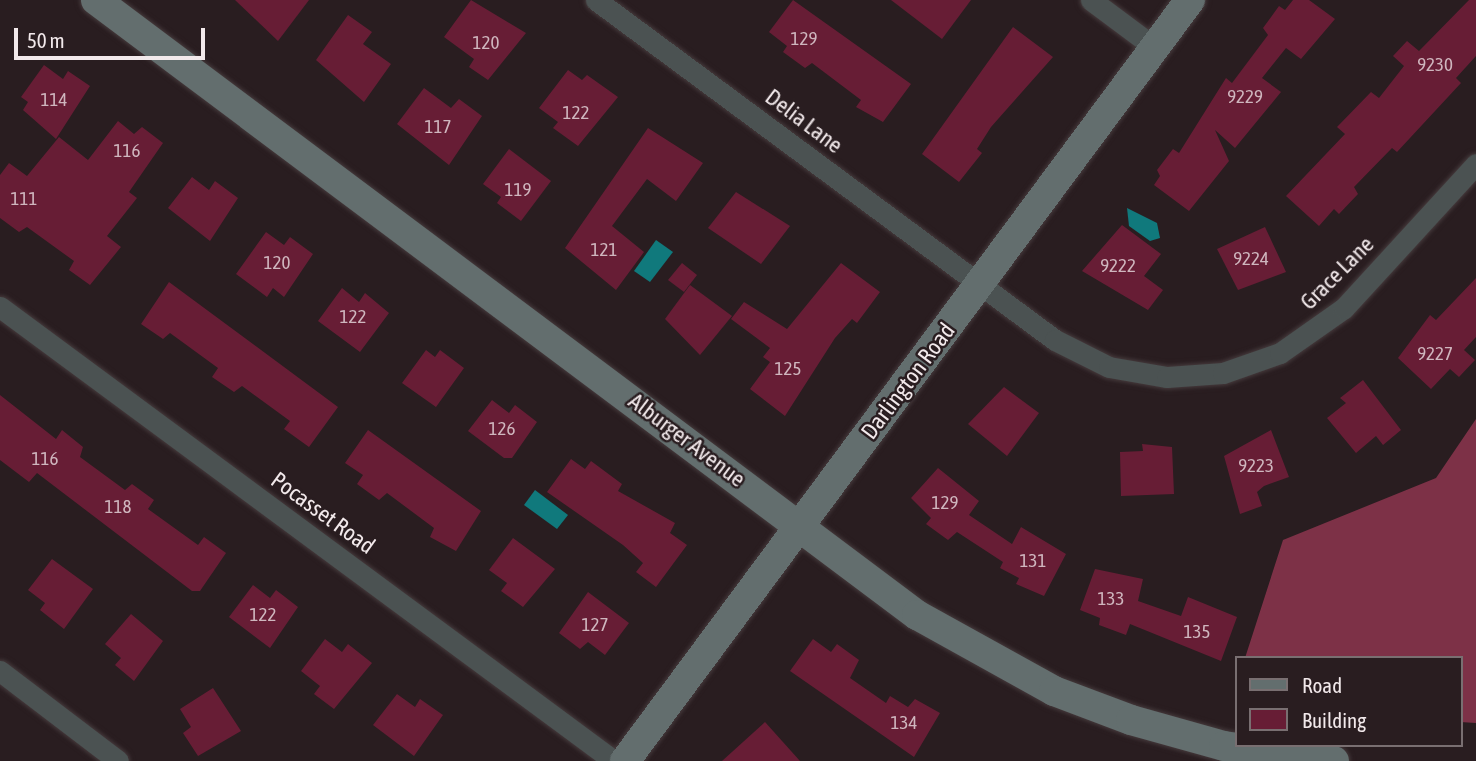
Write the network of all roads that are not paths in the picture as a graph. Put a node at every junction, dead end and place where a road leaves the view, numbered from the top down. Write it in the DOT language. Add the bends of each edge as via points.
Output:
graph roads {
  1 [pos="96,0"];
  2 [pos="596,0"];
  3 [pos="1091,0"];
  4 [pos="1190,0"];
  5 [pos="1154,47"];
  6 [pos="1476,164"];
  7 [pos="981,285"];
  8 [pos="0,307"];
  9 [pos="800,524"];
  10 [pos="0,671"];
  11 [pos="118,761"];
  12 [pos="614,761"];
  13 [pos="625,761"];
  14 [pos="1334,761"];
  1 -- 9 [label="street, Alburger Avenue"];
  2 -- 7 [label="street, Delia Lane"];
  3 -- 5 [label="street"];
  4 -- 5 [label="street, Darlington Road"];
  5 -- 7 [label="street, Darlington Road"];
  6 -- 7 [label="street, Grace Lane" via="1315,332 1280,353 1223,373 1167,377 1109,367 1055,340"];
  7 -- 9 [label="street, Darlington Road"];
  8 -- 12 [label="street, Pocasset Road"];
  9 -- 13 [label="street, Darlington Road"];
  9 -- 14 [label="street, Alburger Avenue" via="917,615 1055,691 1224,746"];
  10 -- 11 [label="street"];
}
